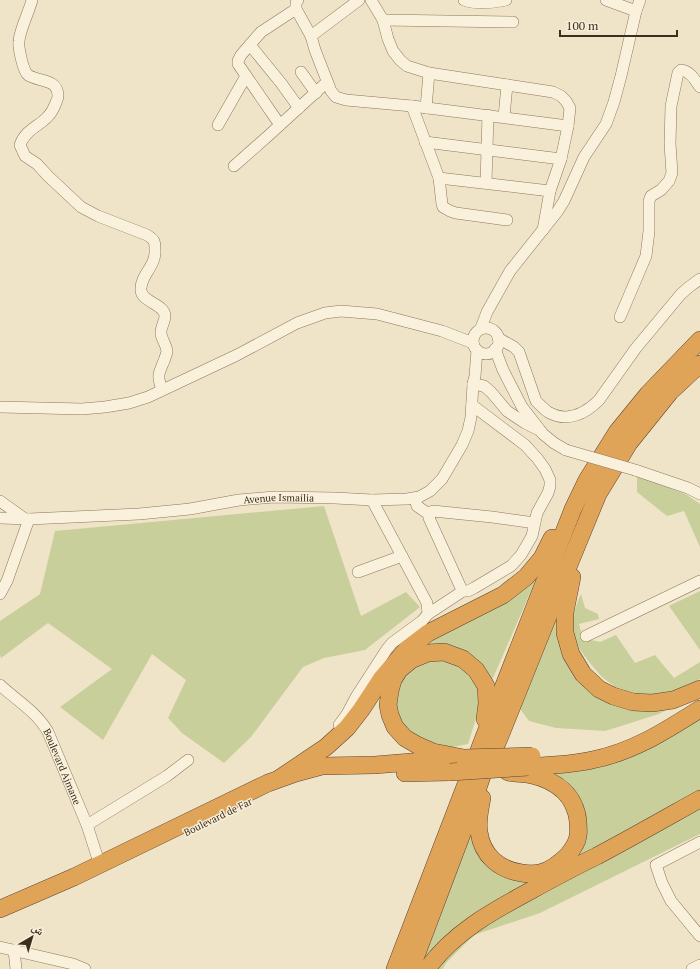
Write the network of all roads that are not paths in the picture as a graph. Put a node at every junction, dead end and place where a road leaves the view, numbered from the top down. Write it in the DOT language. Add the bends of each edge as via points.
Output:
graph roads {
  1 [pos="32,0"];
  2 [pos="359,0"];
  3 [pos="371,0"];
  4 [pos="464,0"];
  5 [pos="506,0"];
  6 [pos="606,0"];
  7 [pos="297,4"];
  8 [pos="638,5"];
  9 [pos="383,20"];
  10 [pos="513,22"];
  11 [pos="311,36"];
  12 [pos="250,45"];
  13 [pos="301,72"];
  14 [pos="429,73"];
  15 [pos="246,76"];
  16 [pos="328,82"];
  17 [pos="506,85"];
  18 [pos="700,87"];
  19 [pos="316,92"];
  20 [pos="412,106"];
  21 [pos="299,108"];
  22 [pos="426,108"];
  23 [pos="488,115"];
  24 [pos="504,117"];
  25 [pos="218,125"];
  26 [pos="280,125"];
  27 [pos="568,126"];
  28 [pos="425,142"];
  29 [pos="487,150"];
  30 [pos="561,159"];
  31 [pos="234,166"];
  32 [pos="439,178"];
  33 [pos="486,184"];
  34 [pos="550,191"];
  35 [pos="507,220"];
  36 [pos="543,230"];
  37 [pos="700,279"];
  38 [pos="620,317"];
  39 [pos="700,332"];
  40 [pos="700,340"];
  41 [pos="486,342"];
  42 [pos="700,364"];
  43 [pos="700,371"];
  44 [pos="474,380"];
  45 [pos="162,390"];
  46 [pos="472,405"];
  47 [pos="0,407"];
  48 [pos="538,429"];
  49 [pos="700,494"];
  50 [pos="415,498"];
  51 [pos="372,500"];
  52 [pos="0,501"];
  53 [pos="430,515"];
  54 [pos="0,518"];
  55 [pos="27,519"];
  56 [pos="535,523"];
  57 [pos="402,556"];
  58 [pos="358,572"];
  59 [pos="700,581"];
  60 [pos="463,591"];
  61 [pos="0,594"];
  62 [pos="428,614"];
  63 [pos="586,636"];
  64 [pos="0,685"];
  65 [pos="700,689"];
  66 [pos="700,700"];
  67 [pos="700,710"];
  68 [pos="498,740"];
  69 [pos="464,758"];
  70 [pos="188,760"];
  71 [pos="304,762"];
  72 [pos="530,762"];
  73 [pos="448,766"];
  74 [pos="494,769"];
  75 [pos="280,778"];
  76 [pos="700,799"];
  77 [pos="87,826"];
  78 [pos="700,842"];
  79 [pos="102,864"];
  80 [pos="0,909"];
  81 [pos="0,918"];
  82 [pos="700,936"];
  83 [pos="0,947"];
  84 [pos="14,950"];
  85 [pos="700,965"];
  86 [pos="73,967"];
  87 [pos="16,969"];
  88 [pos="85,969"];
  89 [pos="390,969"];
  90 [pos="395,969"];
  91 [pos="411,969"];
  92 [pos="427,969"];
  93 [pos="692,969"];
  1 -- 45 [label="street" via="19,41 23,68 29,76 52,83 57,89 58,97 47,119 29,131 20,145 25,156 37,164 81,207 153,239 156,256 141,290 144,297 165,314 161,334 167,351 158,378"];
  2 -- 11 [label="street"];
  3 -- 9 [label="street"];
  4 -- 5 [label="street" via="492,3"];
  6 -- 8 [label="street"];
  7 -- 11 [label="street"];
  7 -- 12 [label="street" via="261,32"];
  8 -- 36 [label="street" via="621,76 606,124 584,157 564,201"];
  9 -- 10 [label="street"];
  9 -- 14 [label="street" via="392,51 407,66"];
  11 -- 16 [label="street"];
  12 -- 15 [label="street" via="238,61"];
  12 -- 21 [label="street"];
  13 -- 19 [label="street"];
  14 -- 17 [label="street"];
  14 -- 22 [label="street"];
  15 -- 25 [label="street"];
  15 -- 26 [label="street"];
  16 -- 19 [label="street"];
  16 -- 20 [label="street" via="333,94 340,99"];
  17 -- 24 [label="street"];
  17 -- 27 [label="street" via="553,92 561,96 570,108"];
  18 -- 38 [label="street" via="685,70 678,73 671,106 672,173 669,181 651,196 649,201 646,256"];
  19 -- 21 [label="street"];
  20 -- 22 [label="street"];
  20 -- 28 [label="street"];
  21 -- 26 [label="street"];
  22 -- 23 [label="street"];
  23 -- 24 [label="street"];
  23 -- 29 [label="street"];
  24 -- 27 [label="street"];
  26 -- 31 [label="street"];
  27 -- 30 [label="street"];
  28 -- 29 [label="street"];
  28 -- 32 [label="street"];
  29 -- 30 [label="street"];
  29 -- 33 [label="street"];
  30 -- 34 [label="street"];
  32 -- 33 [label="street"];
  32 -- 35 [label="street" via="442,204 446,210"];
  33 -- 34 [label="street"];
  34 -- 36 [label="street"];
  36 -- 41 [label="street, Avenue Ismailia" via="510,271 494,300"];
  37 -- 41 [label="street" via="681,294 599,400 578,415 562,417 547,411 536,401 519,352 514,347"];
  39 -- 71 [label="highway" via="673,356 612,423 542,558 526,577 503,595 428,633 406,650 382,678 347,728"];
  40 -- 90 [label="highway" via="648,394 618,432 587,480 573,509"];
  41 -- 44 [label="street, Avenue Ismailia"];
  41 -- 45 [label="street" via="377,314 341,311 325,313 296,323 237,355"];
  41 -- 48 [label="street" via="522,407"];
  42 -- 68 [label="highway" via="670,392 629,443 598,494"];
  43 -- 65 [label="highway" via="629,450 610,486 583,542 571,580 565,612 565,633 571,654 583,674 599,689 613,696 652,704 673,700"];
  44 -- 46 [label="street, Avenue Ismailia"];
  44 -- 48 [label="street" via="491,392 507,411"];
  45 -- 47 [label="street" via="130,403 105,408"];
  46 -- 50 [label="street, Avenue Ismailia" via="468,431 442,479 430,491"];
  46 -- 56 [label="street" via="525,445 545,469 550,486"];
  48 -- 49 [label="street, bridge" via="549,440 566,450 635,470"];
  50 -- 51 [label="street, Avenue Ismailia"];
  50 -- 53 [label="street" via="417,506"];
  51 -- 55 [label="street, Avenue Ismailia" via="274,497 190,509"];
  51 -- 57 [label="street"];
  52 -- 55 [label="street"];
  53 -- 56 [label="street" via="434,511"];
  53 -- 60 [label="street" via="429,518"];
  54 -- 55 [label="street, Avenue Ismailia"];
  55 -- 61 [label="street" via="7,581"];
  56 -- 60 [label="street" via="528,544 511,566 474,588"];
  57 -- 58 [label="street"];
  57 -- 62 [label="street" via="426,603"];
  59 -- 63 [label="street"];
  60 -- 62 [label="street"];
  62 -- 71 [label="street" via="392,643 356,697 348,714 333,734"];
  64 -- 77 [label="street, Boulevard Ajmane" via="34,713 45,726"];
  66 -- 72 [label="highway" via="676,716 622,742 604,748"];
  67 -- 72 [label="highway" via="636,746 608,756 591,760"];
  68 -- 74 [label="highway" via="479,816 479,831 485,849 497,864 517,872 541,873 559,864 570,853 578,836 577,815 572,800 551,781"];
  68 -- 91 [label="highway" via="485,767"];
  69 -- 72 [label="highway, bridge"];
  69 -- 73 [label="highway"];
  69 -- 89 [label="highway" via="433,752 417,745 405,738 395,727 390,715 390,691 399,670 411,660 428,652 444,652 463,659 476,670 486,686 487,703 485,716 460,786"];
  70 -- 77 [label="street"];
  71 -- 75 [label="highway"];
  72 -- 74 [label="highway, bridge"];
  73 -- 74 [label="highway, bridge"];
  73 -- 75 [label="highway, Boulevard de Far" via="322,766"];
  73 -- 81 [label="highway, Boulevard de Far" via="331,775 292,784 44,901"];
  75 -- 79 [label="highway, Boulevard de Far"];
  76 -- 92 [label="highway" via="489,914 454,939"];
  77 -- 79 [label="street, Boulevard Ajmane"];
  78 -- 82 [label="street" via="656,864 671,901"];
  79 -- 80 [label="highway, Boulevard de Far"];
  83 -- 84 [label="street"];
  84 -- 86 [label="street"];
  84 -- 87 [label="street"];
  85 -- 93 [label="street"];
  86 -- 88 [label="street"];
}
